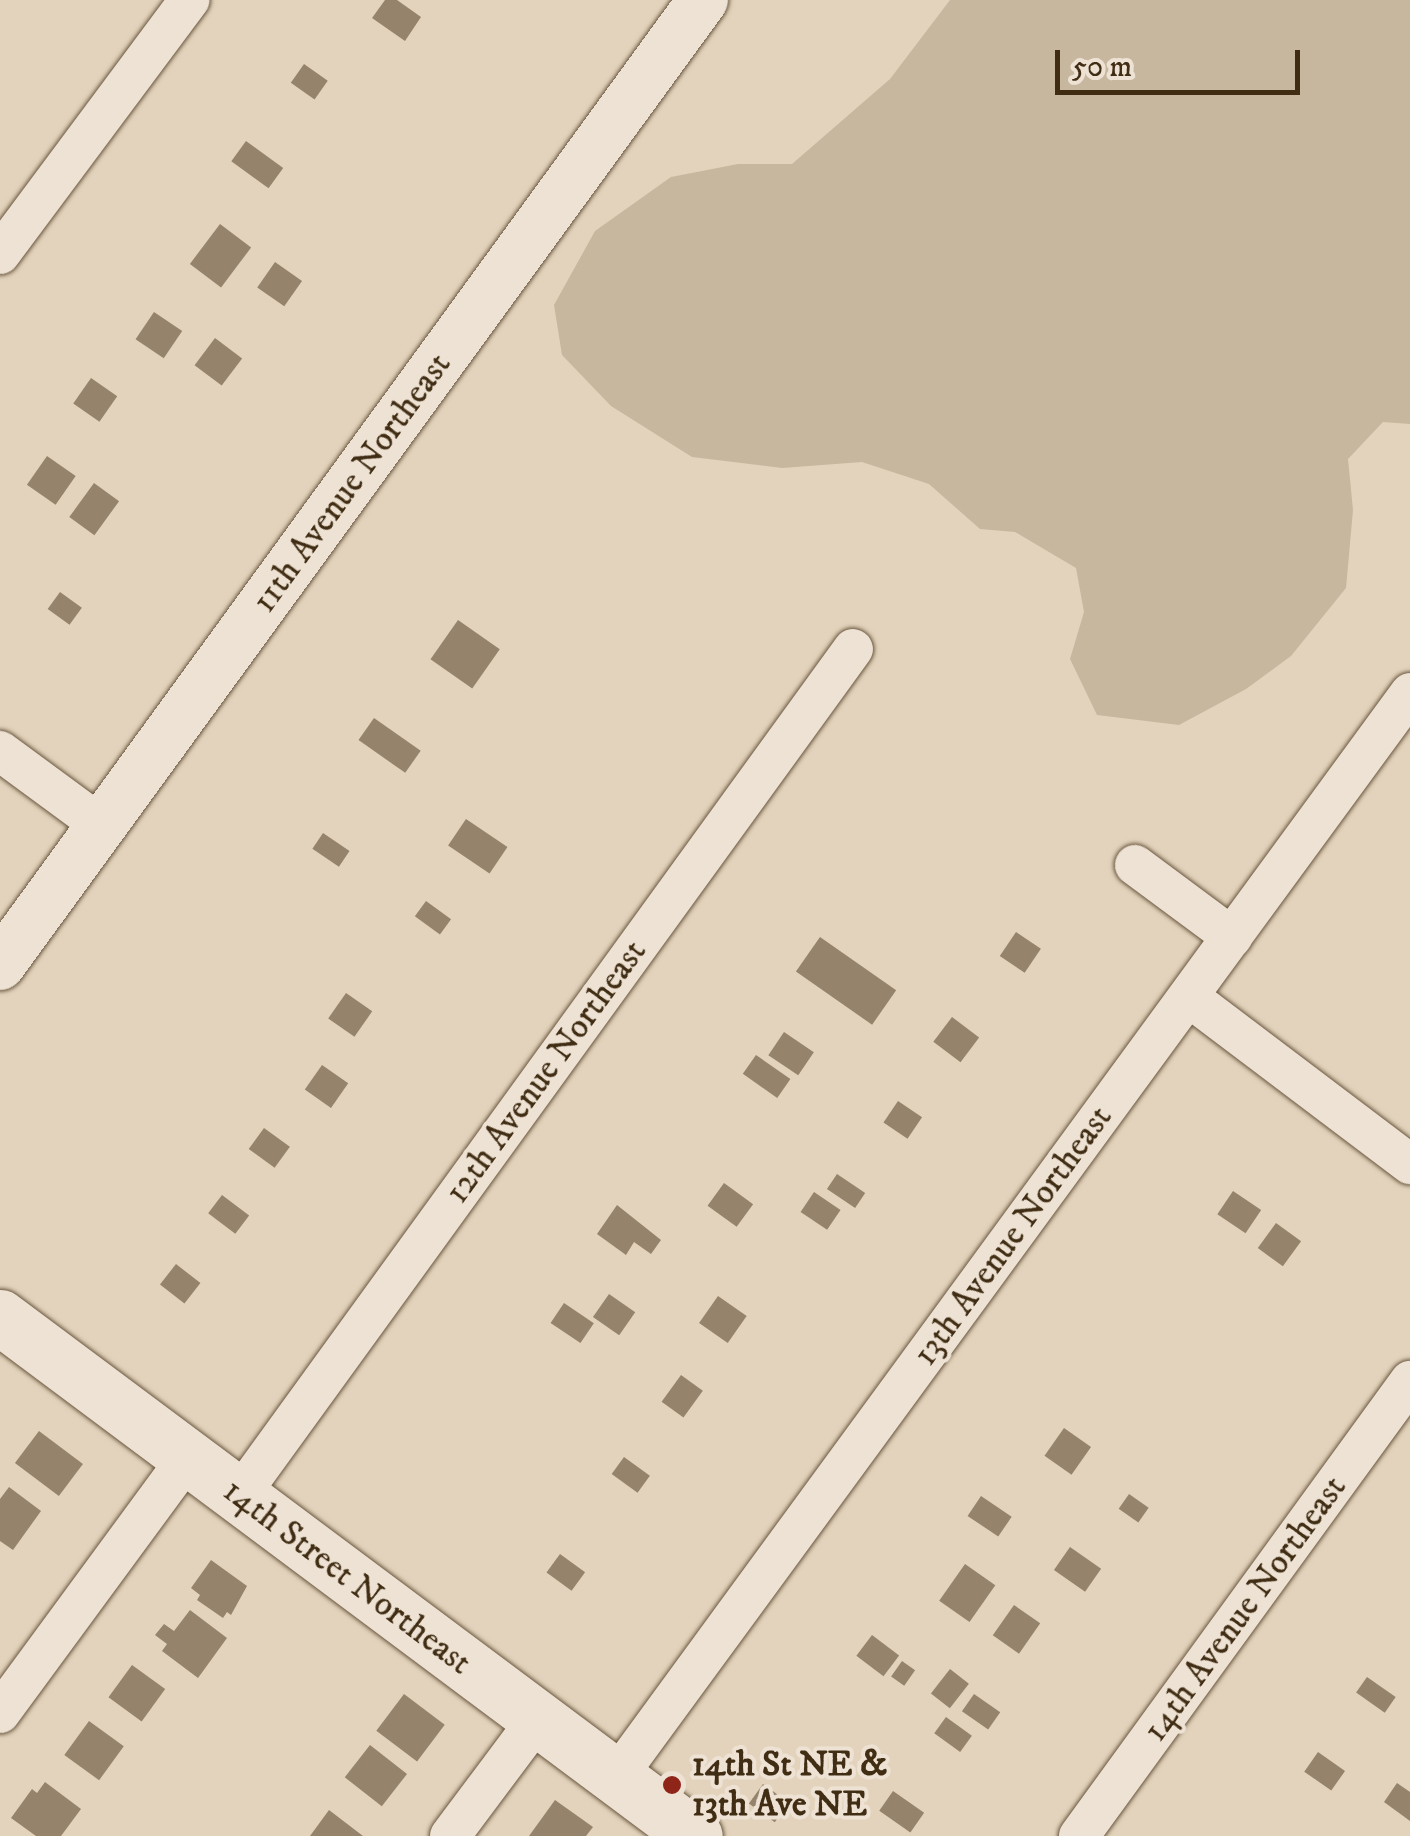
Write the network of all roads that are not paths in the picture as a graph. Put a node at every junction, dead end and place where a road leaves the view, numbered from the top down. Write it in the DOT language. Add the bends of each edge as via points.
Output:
graph roads {
  1 [pos="189,0"];
  2 [pos="703,0"];
  3 [pos="0,254"];
  4 [pos="853,649"];
  5 [pos="1410,693"];
  6 [pos="0,751"];
  7 [pos="102,826"];
  8 [pos="1134,864"];
  9 [pos="1232,937"];
  10 [pos="0,965"];
  11 [pos="1188,998"];
  12 [pos="1410,1164"];
  13 [pos="0,1317"];
  14 [pos="1408,1390"];
  15 [pos="188,1457"];
  16 [pos="239,1496"];
  17 [pos="0,1714"];
  18 [pos="536,1721"];
  19 [pos="615,1779"];
  20 [pos="450,1836"];
  21 [pos="695,1836"];
  22 [pos="1080,1836"];
  1 -- 3 [label="street"];
  2 -- 7 [label="street, 11th Avenue Northeast"];
  4 -- 16 [label="street, 12th Avenue Northeast"];
  5 -- 9 [label="street, 13th Avenue Northeast"];
  6 -- 7 [label="street"];
  7 -- 10 [label="street, 11th Avenue Northeast"];
  8 -- 9 [label="street"];
  9 -- 11 [label="street, 13th Avenue Northeast"];
  11 -- 12 [label="street"];
  11 -- 19 [label="street, 13th Avenue Northeast"];
  13 -- 15 [label="main road, 14th Street Northeast"];
  14 -- 22 [label="street, 14th Avenue Northeast"];
  15 -- 16 [label="main road, 14th Street Northeast"];
  15 -- 17 [label="street"];
  16 -- 18 [label="main road, 14th Street Northeast"];
  18 -- 19 [label="main road, 14th Street Northeast"];
  18 -- 20 [label="street"];
  19 -- 21 [label="main road, 14th Street Northeast"];
}
